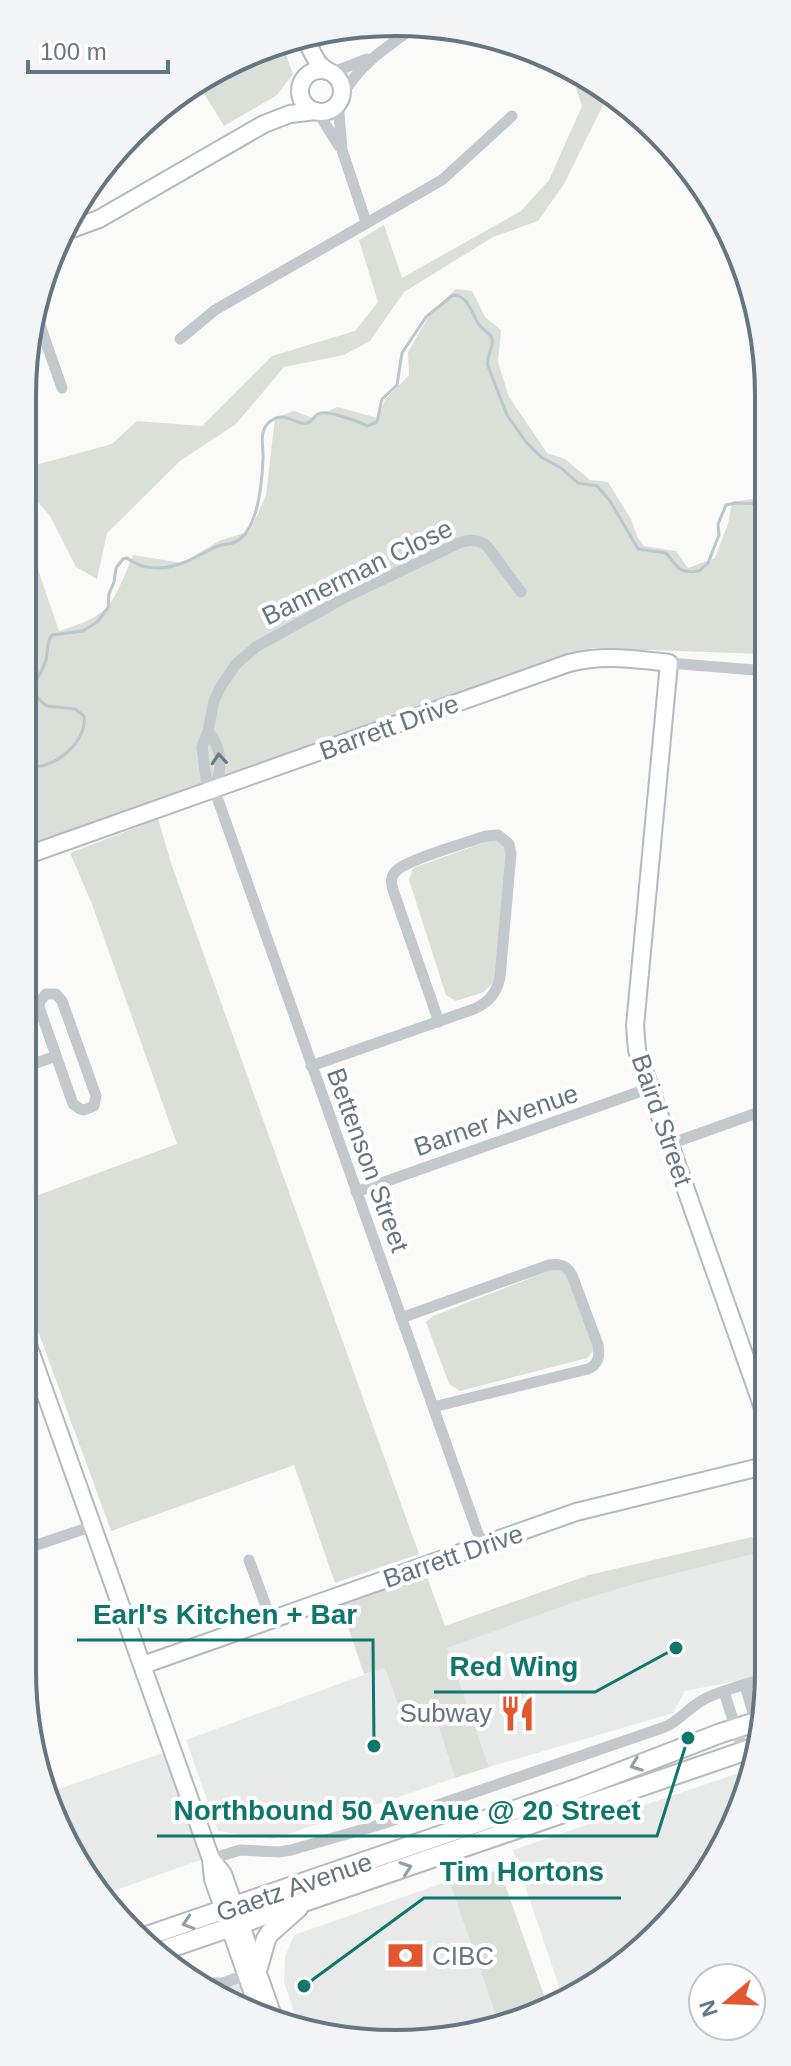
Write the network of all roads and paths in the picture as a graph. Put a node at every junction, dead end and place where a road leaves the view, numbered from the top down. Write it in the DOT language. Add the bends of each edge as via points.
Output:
graph roads {
  1 [pos="402,36"];
  2 [pos="307,47"];
  3 [pos="303,48"];
  4 [pos="375,56"];
  5 [pos="329,72"];
  6 [pos="302,83"];
  7 [pos="340,99"];
  8 [pos="316,111"];
  9 [pos="512,116"];
  10 [pos="264,124"];
  11 [pos="342,150"];
  12 [pos="366,222"];
  13 [pos="78,227"];
  14 [pos="42,331"];
  15 [pos="180,339"];
  16 [pos="62,388"];
  17 [pos="521,592"];
  18 [pos="669,663"];
  19 [pos="755,670"];
  20 [pos="208,731"];
  21 [pos="214,789"];
  22 [pos="36,852"];
  23 [pos="439,1022"];
  24 [pos="56,1056"];
  25 [pos="36,1063"];
  26 [pos="311,1066"];
  27 [pos="650,1088"];
  28 [pos="755,1114"];
  29 [pos="670,1144"];
  30 [pos="356,1192"];
  31 [pos="401,1318"];
  32 [pos="36,1367"];
  33 [pos="755,1385"];
  34 [pos="433,1407"];
  35 [pos="755,1468"];
  36 [pos="93,1526"];
  37 [pos="36,1545"];
  38 [pos="482,1545"];
  39 [pos="249,1560"];
  40 [pos="271,1620"];
  41 [pos="143,1665"];
  42 [pos="754,1683"];
  43 [pos="745,1685"];
  44 [pos="724,1692"];
  45 [pos="753,1707"];
  46 [pos="750,1728"];
  47 [pos="736,1729"];
  48 [pos="747,1744"];
  49 [pos="746,1750"];
  50 [pos="211,1859"];
  51 [pos="305,1902"];
  52 [pos="232,1917"];
  53 [pos="152,1935"];
  54 [pos="167,1948"];
  55 [pos="252,1973"];
  56 [pos="218,1983"];
  57 [pos="257,2003"];
  58 [pos="269,2007"];
  1 -- 4 [label="street"];
  2 -- 5 [label="street"];
  3 -- 6 [label="street"];
  4 -- 5 [label="street"];
  4 -- 7 [label="street"];
  5 -- 6 [label="street" via="314,71"];
  5 -- 7 [label="street" via="339,81"];
  6 -- 8 [label="street" via="305,105"];
  6 -- 10 [label="street"];
  7 -- 8 [label="street" via="327,111"];
  7 -- 11 [label="street"];
  8 -- 10 [label="street"];
  8 -- 11 [label="street"];
  9 -- 12 [label="street" via="442,180"];
  10 -- 13 [label="street"];
  11 -- 12 [label="street"];
  12 -- 15 [label="street" via="215,310"];
  14 -- 16 [label="street"];
  17 -- 20 [label="street, Bannerman Close" via="483,543 459,543 256,647 221,686"];
  18 -- 19 [label="street, Barrett Drive"];
  18 -- 21 [label="street, Barrett Drive" via="608,657 569,663"];
  18 -- 27 [label="street, Baird Street" via="635,1026"];
  20 -- 21 [label="street, Bettenson Street" via="202,747 206,779"];
  21 -- 22 [label="street, Barrett Drive"];
  21 -- 26 [label="street, Bettenson Street"];
  23 -- 23 [label="street" via="482,1005 499,984 511,854 498,835 407,863 391,879"];
  23 -- 26 [label="street"];
  24 -- 24 [label="street" via="73,1104 84,1110 94,1106 96,1096 62,1001 56,994 46,994 39,1007"];
  24 -- 25 [label="street"];
  26 -- 30 [label="street, Bettenson Street"];
  27 -- 29 [label="street, Baird Street"];
  27 -- 30 [label="street, Barner Avenue"];
  28 -- 29 [label="street"];
  29 -- 33 [label="street, Baird Street"];
  30 -- 31 [label="street, Bettenson Street"];
  31 -- 34 [label="street, Bettenson Street"];
  31 -- 34 [label="street" via="559,1264 572,1275 593,1331 599,1356 592,1367"];
  32 -- 36 [label="street"];
  34 -- 38 [label="street, Bettenson Street"];
  35 -- 38 [label="street, Barrett Drive" via="596,1506"];
  36 -- 37 [label="street"];
  36 -- 41 [label="street"];
  38 -- 40 [label="street, Barrett Drive"];
  39 -- 40 [label="street"];
  40 -- 41 [label="street, Barrett Drive"];
  41 -- 50 [label="street"];
  42 -- 43 [label="street"];
  43 -- 44 [label="street"];
  43 -- 45 [label="street"];
  44 -- 47 [label="street"];
  44 -- 50 [label="street" via="665,1727 382,1824 291,1850 240,1850"];
  46 -- 47 [label="main road, Gaetz Avenue"];
  47 -- 48 [label="street"];
  47 -- 52 [label="main road, Gaetz Avenue, one-way"];
  51 -- 49 [label="main road, Gaetz Avenue, one-way"];
  50 -- 52 [label="street" via="223,1874"];
  51 -- 52 [label="main road, Gaetz Avenue"];
  51 -- 55 [label="main road" via="270,1933"];
  52 -- 53 [label="main road, Gaetz Avenue, one-way"];
  52 -- 54 [label="main road, Gaetz Avenue"];
  52 -- 55 [label="street"];
  55 -- 56 [label="street"];
  55 -- 57 [label="street"];
  55 -- 58 [label="street"];
}
